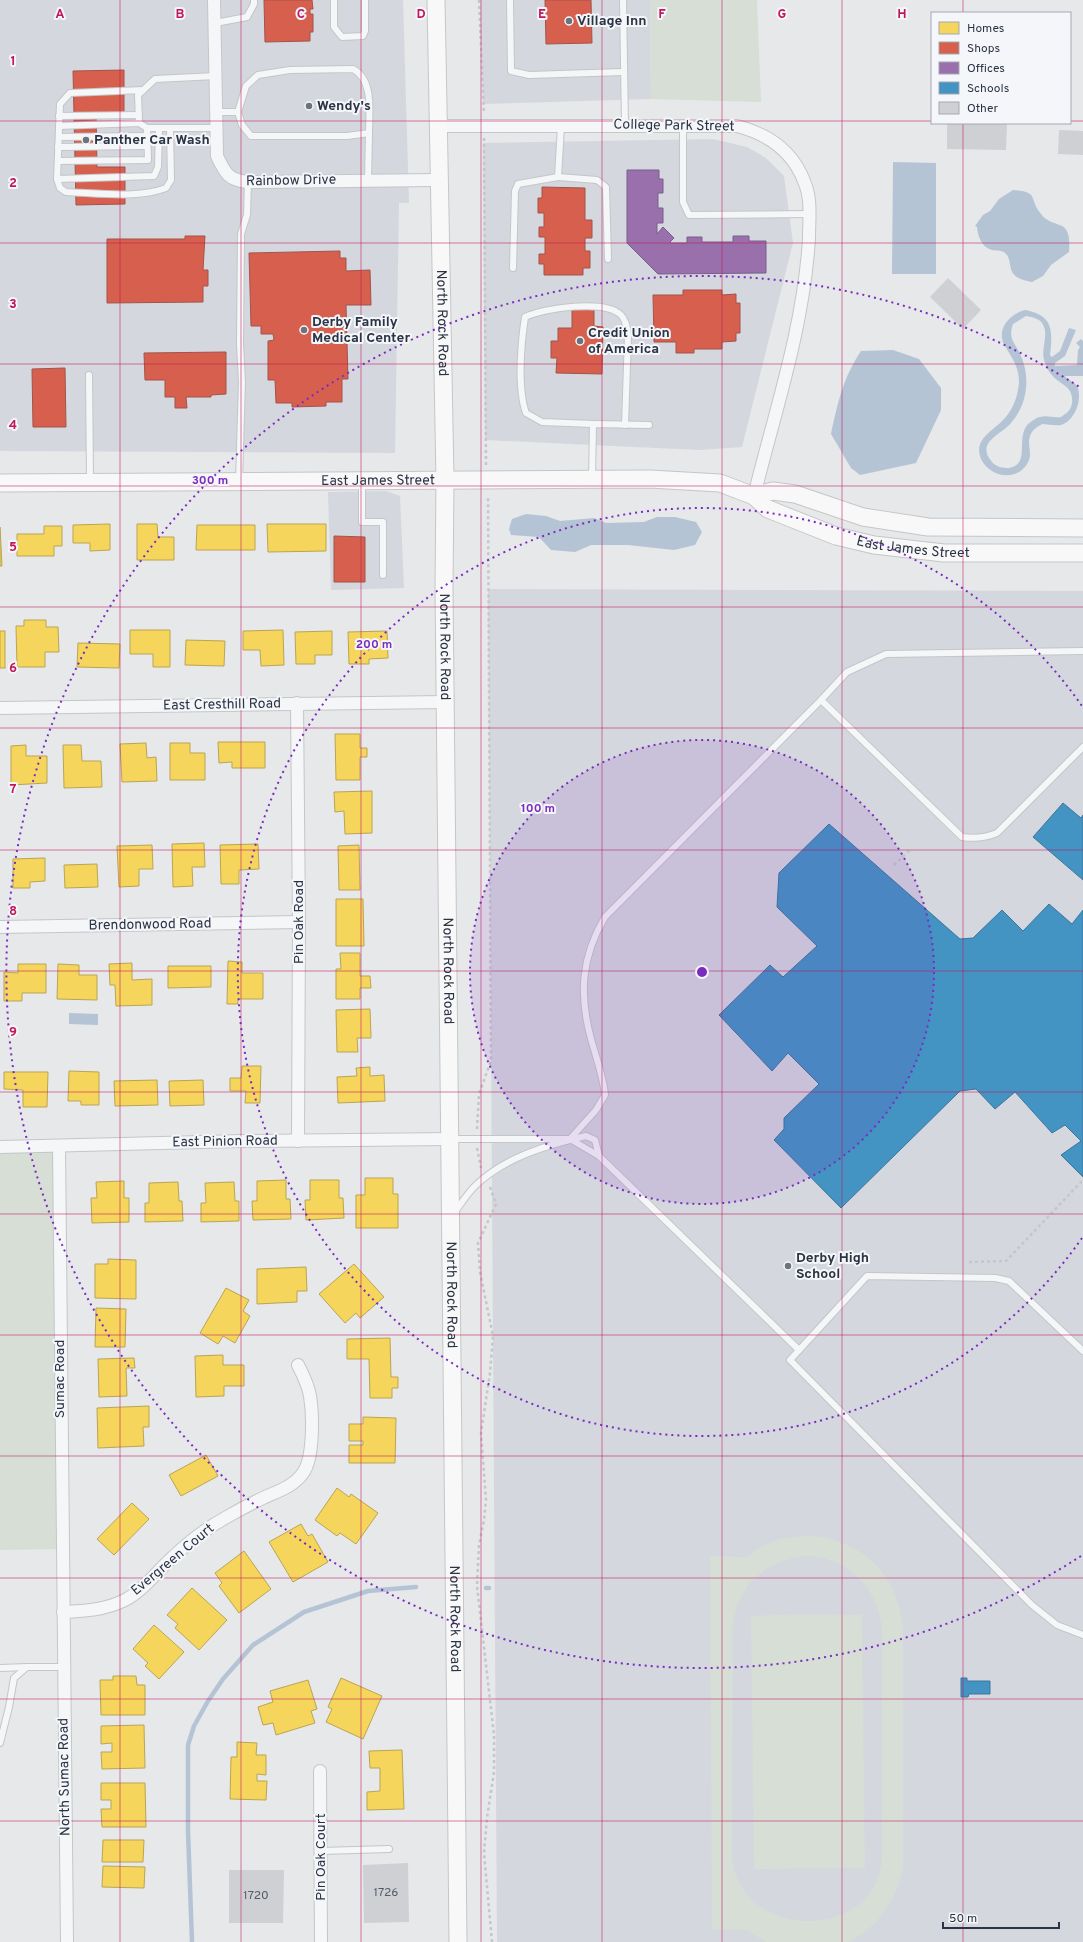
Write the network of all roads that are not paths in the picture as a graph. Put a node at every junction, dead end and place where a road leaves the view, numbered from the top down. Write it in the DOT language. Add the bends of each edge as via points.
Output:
graph roads {
  1 [pos="214,0"];
  2 [pos="254,0"];
  3 [pos="334,0"];
  4 [pos="366,0"];
  5 [pos="436,0"];
  6 [pos="510,0"];
  7 [pos="623,0"];
  8 [pos="215,23"];
  9 [pos="623,72"];
  10 [pos="216,76"];
  11 [pos="143,90"];
  12 [pos="216,112"];
  13 [pos="238,112"];
  14 [pos="139,115"];
  15 [pos="59,116"];
  16 [pos="139,123"];
  17 [pos="683,125"];
  18 [pos="59,126"];
  19 [pos="437,126"];
  20 [pos="561,126"];
  21 [pos="625,126"];
  22 [pos="147,128"];
  23 [pos="159,128"];
  24 [pos="170,128"];
  25 [pos="216,128"];
  26 [pos="369,133"];
  27 [pos="147,136"];
  28 [pos="59,137"];
  29 [pos="147,146"];
  30 [pos="58,147"];
  31 [pos="58,160"];
  32 [pos="558,177"];
  33 [pos="57,179"];
  34 [pos="368,180"];
  35 [pos="438,180"];
  36 [pos="248,182"];
  37 [pos="810,214"];
  38 [pos="608,259"];
  39 [pos="513,268"];
  40 [pos="89,375"];
  41 [pos="593,424"];
  42 [pos="625,424"];
  43 [pos="649,425"];
  44 [pos="445,479"];
  45 [pos="592,479"];
  46 [pos="362,480"];
  47 [pos="239,481"];
  48 [pos="90,482"];
  49 [pos="0,483"];
  50 [pos="754,496"];
  51 [pos="1083,528"];
  52 [pos="1083,553"];
  53 [pos="383,575"];
  54 [pos="1083,651"];
  55 [pos="821,700"];
  56 [pos="445,702"];
  57 [pos="297,703"];
  58 [pos="0,708"];
  59 [pos="1083,747"];
  60 [pos="299,922"];
  61 [pos="0,928"];
  62 [pos="450,1140"];
  63 [pos="570,1140"];
  64 [pos="298,1141"];
  65 [pos="0,1146"];
  66 [pos="59,1146"];
  67 [pos="599,1156"];
  68 [pos="451,1216"];
  69 [pos="799,1350"];
  70 [pos="1083,1352"];
  71 [pos="298,1365"];
  72 [pos="63,1612"];
  73 [pos="1083,1636"];
  74 [pos="28,1667"];
  75 [pos="64,1667"];
  76 [pos="0,1668"];
  77 [pos="0,1742"];
  78 [pos="320,1772"];
  79 [pos="389,1849"];
  80 [pos="321,1851"];
  81 [pos="67,1942"];
  82 [pos="321,1942"];
  83 [pos="458,1942"];
  1 -- 8 [label="street, Rainbow Drive"];
  2 -- 8 [label="lane" via="247,17"];
  3 -- 4 [label="lane" via="334,27 342,37 363,36"];
  5 -- 19 [label="main road, North Rock Road"];
  6 -- 9 [label="lane" via="511,71 529,75"];
  7 -- 9 [label="lane"];
  8 -- 10 [label="street, Rainbow Drive"];
  9 -- 21 [label="lane"];
  10 -- 11 [label="lane" via="155,79"];
  10 -- 12 [label="street, Rainbow Drive"];
  11 -- 14 [label="lane" via="138,95"];
  11 -- 15 [label="lane" via="70,92 60,104"];
  12 -- 13 [label="lane"];
  12 -- 25 [label="street, Rainbow Drive"];
  13 -- 26 [label="lane" via="242,126 251,136 347,136"];
  13 -- 26 [label="lane" via="246,86 258,75 290,70 353,69 360,72 368,89"];
  14 -- 15 [label="lane"];
  14 -- 16 [label="lane"];
  15 -- 18 [label="lane"];
  16 -- 18 [label="lane"];
  16 -- 22 [label="lane"];
  17 -- 21 [label="street, College Park Street"];
  17 -- 37 [label="street, College Park Street" via="737,126 753,130 770,139 785,150 797,165 808,192"];
  17 -- 37 [label="lane" via="683,202 688,215"];
  18 -- 28 [label="lane"];
  19 -- 20 [label="street, College Park Street"];
  19 -- 35 [label="main road, North Rock Road"];
  20 -- 21 [label="street, College Park Street"];
  20 -- 32 [label="lane"];
  22 -- 23 [label="lane"];
  22 -- 27 [label="lane"];
  23 -- 24 [label="lane"];
  23 -- 33 [label="lane" via="158,168 154,176"];
  24 -- 25 [label="lane"];
  24 -- 33 [label="lane" via="171,180 166,188 145,193 66,192 60,188"];
  25 -- 36 [label="street, Rainbow Drive" via="217,156 223,169 228,176 237,181"];
  26 -- 34 [label="lane"];
  27 -- 28 [label="lane"];
  27 -- 29 [label="lane"];
  28 -- 30 [label="lane"];
  29 -- 30 [label="lane"];
  29 -- 31 [label="lane" via="148,160"];
  30 -- 31 [label="lane"];
  31 -- 33 [label="lane"];
  32 -- 38 [label="lane" via="597,180 606,186"];
  32 -- 39 [label="lane" via="518,184 515,191"];
  34 -- 35 [label="street, Rainbow Drive"];
  34 -- 36 [label="street, Rainbow Drive"];
  35 -- 44 [label="main road, North Rock Road"];
  36 -- 47 [label="lane" via="247,215 240,234 242,382"];
  37 -- 50 [label="street, College Park Street" via="801,309"];
  40 -- 48 [label="lane"];
  41 -- 42 [label="lane"];
  41 -- 42 [label="lane" via="542,422 526,413 521,399 525,317 536,312 572,307 610,309 621,315 628,335"];
  41 -- 45 [label="lane"];
  42 -- 43 [label="lane"];
  44 -- 45 [label="main road, East James Street"];
  44 -- 46 [label="main road, East James Street"];
  44 -- 56 [label="main road, North Rock Road"];
  45 -- 50 [label="main road, East James Street" via="720,483"];
  46 -- 47 [label="main road, East James Street"];
  46 -- 53 [label="lane" via="362,522 383,522"];
  47 -- 48 [label="main road, East James Street"];
  48 -- 49 [label="main road, East James Street"];
  50 -- 51 [label="main road, East James Street" via="773,491 795,494 863,517 928,527"];
  50 -- 52 [label="main road, East James Street" via="768,510 836,536 874,545 944,553"];
  54 -- 55 [label="lane" via="886,654 847,672"];
  55 -- 59 [label="lane" via="962,837 973,839 996,833"];
  55 -- 63 [label="lane" via="605,918 596,932 584,972 584,1007 605,1095 596,1110"];
  56 -- 57 [label="street, East Cresthill Road"];
  56 -- 62 [label="main road, North Rock Road"];
  57 -- 58 [label="street, East Cresthill Road"];
  57 -- 60 [label="street, Pin Oak Road"];
  60 -- 61 [label="street, Brendonwood Road"];
  60 -- 64 [label="street, Pin Oak Road"];
  62 -- 63 [label="lane"];
  62 -- 64 [label="street, East Pinion Road"];
  62 -- 68 [label="main road, North Rock Road"];
  63 -- 67 [label="lane"];
  63 -- 67 [label="lane" via="586,1136 595,1140"];
  63 -- 68 [label="lane" via="532,1151 508,1162 475,1186"];
  64 -- 66 [label="street, East Pinion Road"];
  65 -- 66 [label="street, East Pinion Road"];
  66 -- 72 [label="street, Sumac Road"];
  67 -- 69 [label="lane"];
  68 -- 83 [label="main road, North Rock Road"];
  69 -- 70 [label="lane" via="867,1276 875,1276 995,1278 1009,1281"];
  69 -- 73 [label="lane" via="790,1360 1028,1601 1057,1625"];
  71 -- 72 [label="street, Evergreen Court" via="310,1396 311,1445 309,1459 293,1484 224,1518 206,1530 177,1553 141,1589 126,1599 106,1608"];
  72 -- 75 [label="street, North Sumac Road"];
  74 -- 75 [label="lane"];
  74 -- 76 [label="lane"];
  74 -- 77 [label="lane" via="14,1678"];
  75 -- 81 [label="street, North Sumac Road"];
  78 -- 80 [label="street, Pin Oak Court"];
  79 -- 80 [label="lane"];
  80 -- 82 [label="street, Pin Oak Court"];
}
